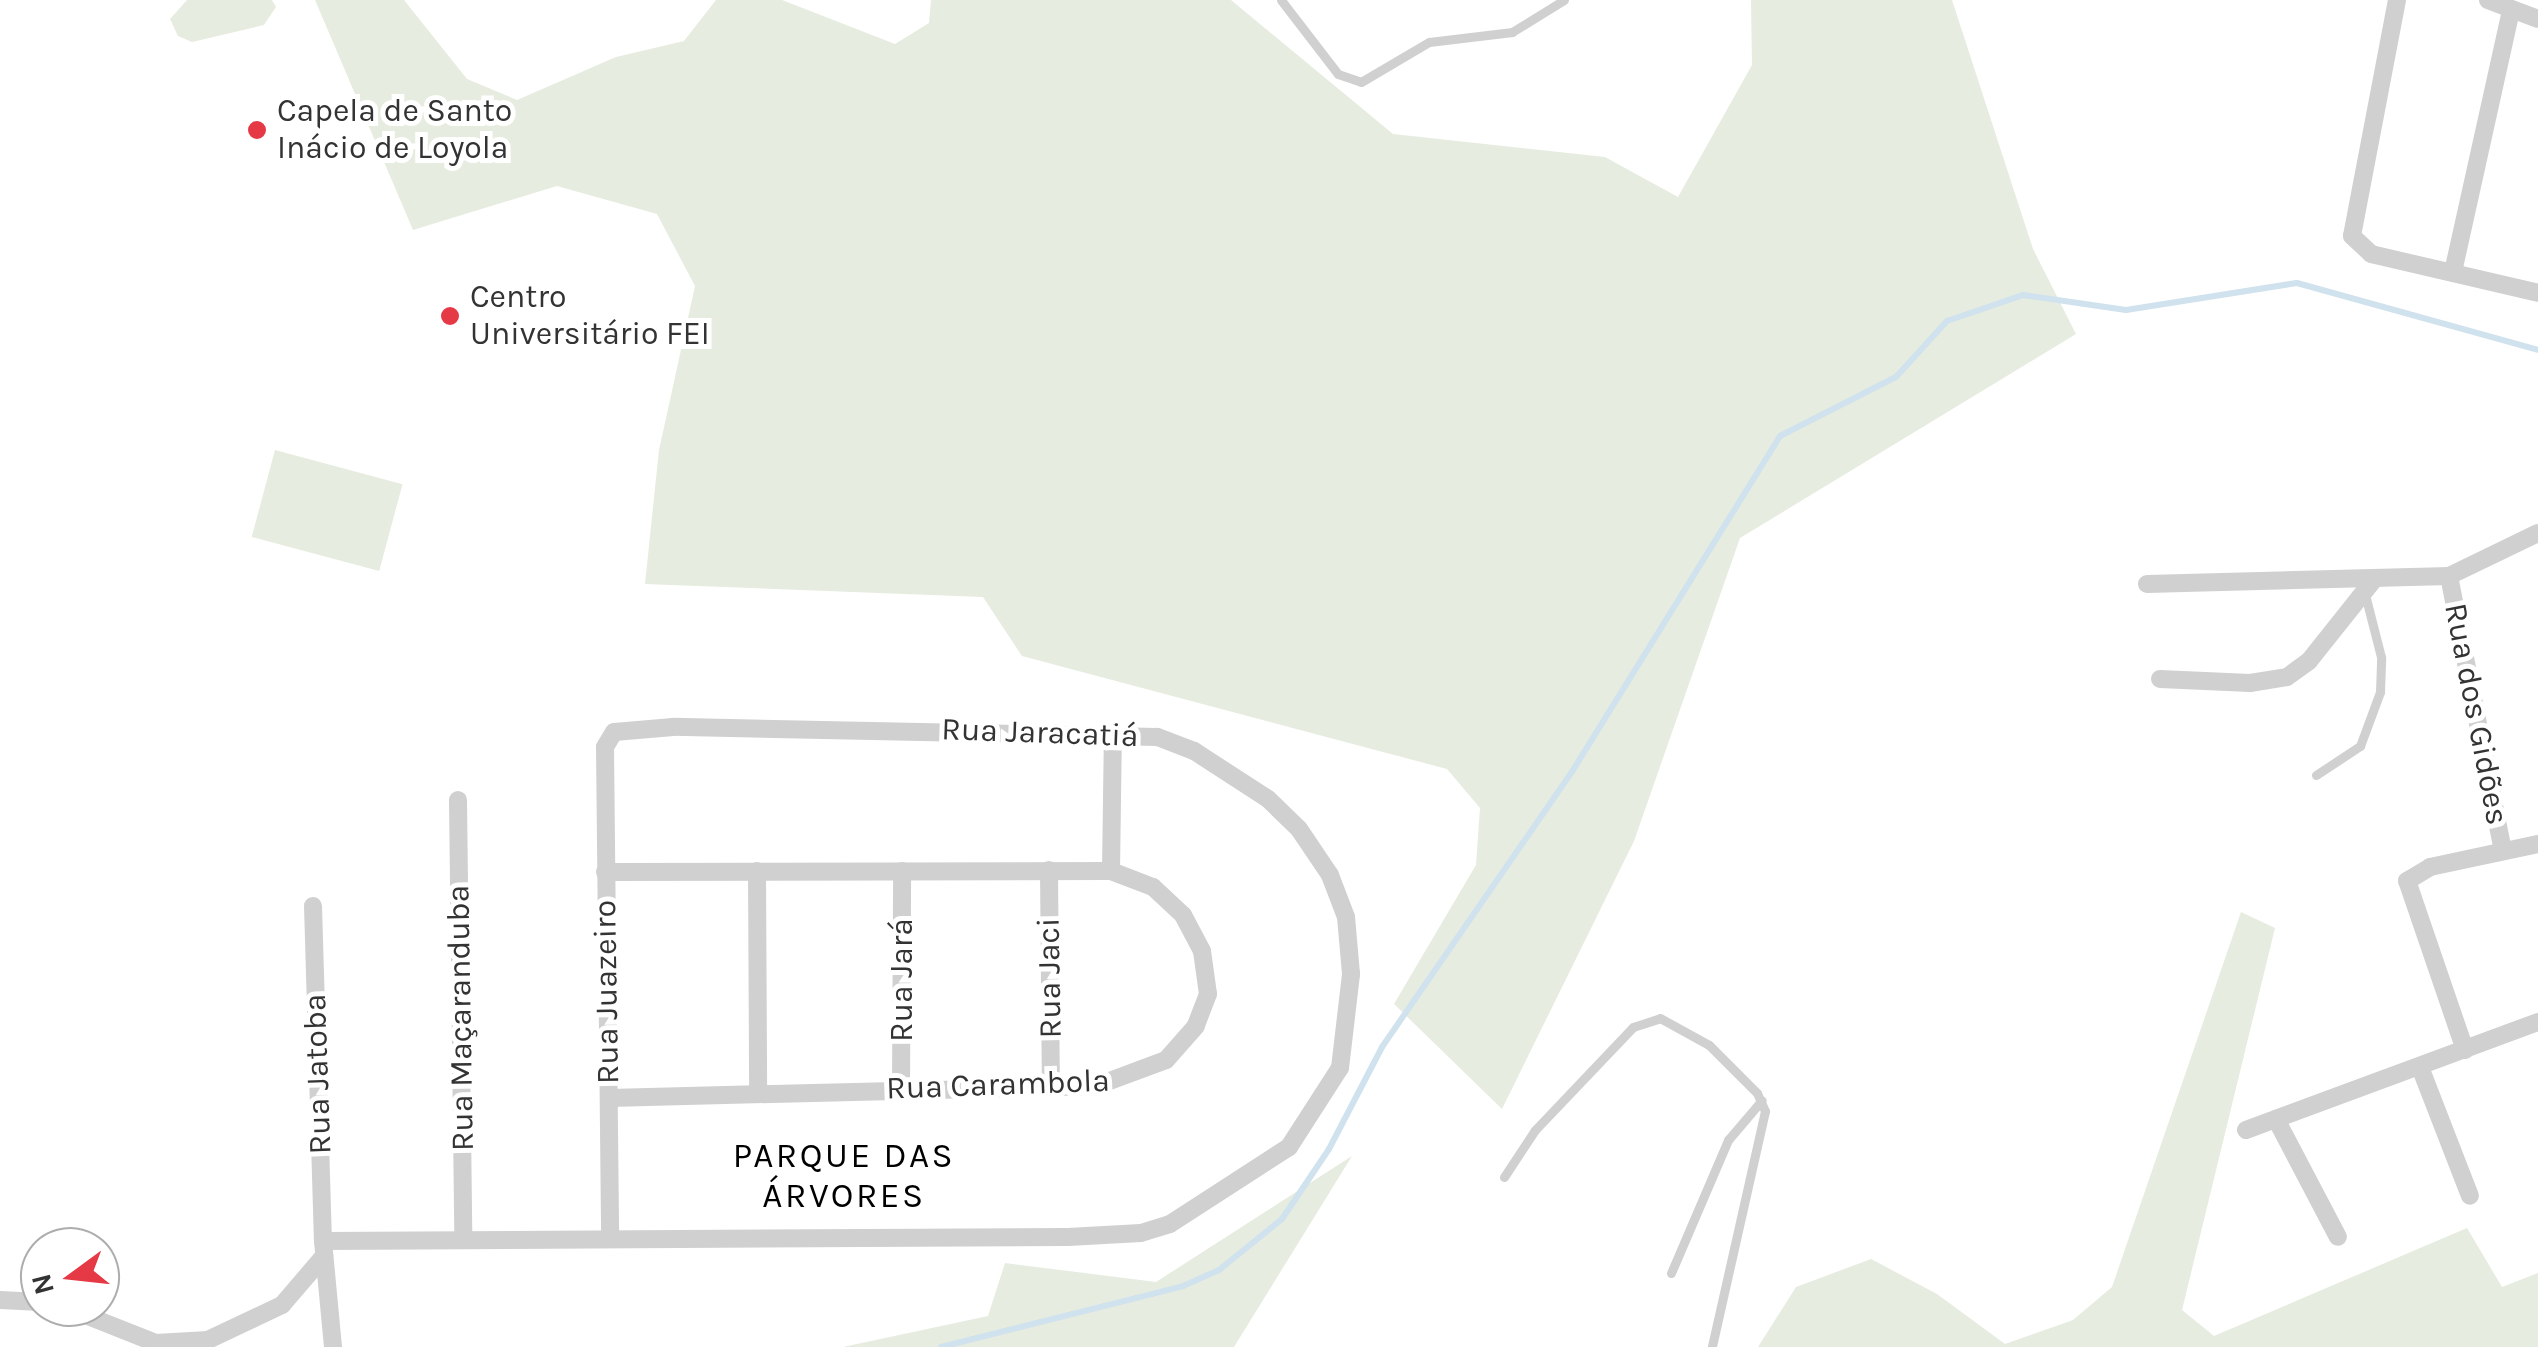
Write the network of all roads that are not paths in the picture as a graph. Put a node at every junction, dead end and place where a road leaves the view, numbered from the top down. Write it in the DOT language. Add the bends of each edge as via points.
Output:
graph roads {
  1 [pos="1282,0"];
  2 [pos="1564,0"];
  3 [pos="2396,0"];
  4 [pos="2500,4"];
  5 [pos="2538,19"];
  6 [pos="2453,272"];
  7 [pos="2538,293"];
  8 [pos="2538,533"];
  9 [pos="2449,576"];
  10 [pos="2147,584"];
  11 [pos="2369,585"];
  12 [pos="2160,679"];
  13 [pos="1113,732"];
  14 [pos="609,739"];
  15 [pos="2316,775"];
  16 [pos="458,800"];
  17 [pos="2537,847"];
  18 [pos="2504,851"];
  19 [pos="1049,870"];
  20 [pos="756,871"];
  21 [pos="902,871"];
  22 [pos="1110,871"];
  23 [pos="605,872"];
  24 [pos="313,906"];
  25 [pos="2538,1022"];
  26 [pos="2464,1050"];
  27 [pos="2420,1066"];
  28 [pos="1051,1087"];
  29 [pos="901,1088"];
  30 [pos="758,1093"];
  31 [pos="609,1098"];
  32 [pos="1762,1100"];
  33 [pos="2276,1120"];
  34 [pos="2246,1130"];
  35 [pos="1504,1177"];
  36 [pos="2470,1196"];
  37 [pos="463,1237"];
  38 [pos="610,1237"];
  39 [pos="2338,1238"];
  40 [pos="323,1249"];
  41 [pos="1670,1274"];
  42 [pos="116,1327"];
  43 [pos="332,1347"];
  44 [pos="1712,1347"];
  1 -- 2 [label="lane" via="1338,74 1361,82 1429,42 1512,32"];
  3 -- 6 [label="street" via="2352,236 2370,254"];
  4 -- 5 [label="street"];
  4 -- 6 [label="street"];
  6 -- 7 [label="street"];
  8 -- 9 [label="street"];
  9 -- 11 [label="street"];
  9 -- 18 [label="street, Rua dos Gidões"];
  10 -- 11 [label="street"];
  11 -- 12 [label="street" via="2309,661 2287,677 2250,683"];
  11 -- 15 [label="lane" via="2382,656 2380,692 2360,746"];
  13 -- 14 [label="street, Rua Jaracatiá" via="672,727"];
  13 -- 22 [label="street"];
  13 -- 38 [label="street, Rua Jaracatiá" via="1156,737 1234,776 1298,829 1330,875 1346,917 1350,1024 1340,1068 1289,1147 1192,1214 1141,1233"];
  14 -- 23 [label="street, Rua Juazeiro"];
  16 -- 37 [label="street, Rua Maçaranduba"];
  17 -- 18 [label="street"];
  18 -- 26 [label="street" via="2430,867 2407,881"];
  19 -- 21 [label="street, Rua Carambola"];
  19 -- 22 [label="street, Rua Carambola"];
  19 -- 28 [label="street, Rua Jaci"];
  20 -- 21 [label="street, Rua Carambola"];
  20 -- 23 [label="street, Rua Carambola"];
  20 -- 30 [label="street"];
  21 -- 29 [label="street, Rua Jará"];
  22 -- 28 [label="street, Rua Carambola" via="1153,887 1183,915 1202,951 1208,994 1196,1026 1156,1066 1096,1086"];
  23 -- 31 [label="street, Rua Juazeiro"];
  24 -- 40 [label="street, Rua Jatoba"];
  25 -- 26 [label="street"];
  26 -- 27 [label="street"];
  27 -- 33 [label="street"];
  27 -- 36 [label="street"];
  28 -- 29 [label="street, Rua Carambola"];
  29 -- 30 [label="street, Rua Carambola"];
  30 -- 31 [label="street, Rua Carambola"];
  31 -- 38 [label="street, Rua Juazeiro"];
  32 -- 35 [label="lane" via="1688,1029 1646,1020 1575,1084"];
  32 -- 41 [label="lane" via="1721,1153"];
  32 -- 44 [label="lane" via="1759,1160"];
  33 -- 34 [label="street"];
  33 -- 39 [label="street"];
  37 -- 38 [label="street, Rua Jaracatiá"];
  37 -- 40 [label="street, Rua Jaracatiá"];
  40 -- 42 [label="street" via="282,1305 208,1340 156,1343"];
  40 -- 43 [label="street, Rua Jatoba"];
}
